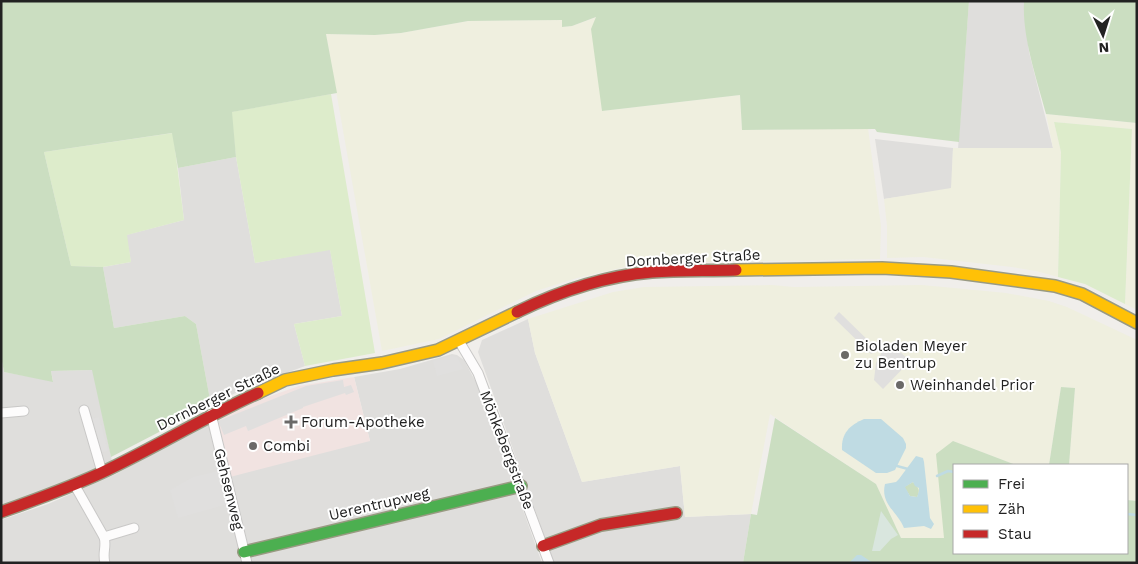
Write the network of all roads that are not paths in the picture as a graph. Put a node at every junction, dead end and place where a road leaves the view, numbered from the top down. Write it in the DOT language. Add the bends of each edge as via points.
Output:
graph roads {
  1 [pos="1137,323"];
  2 [pos="459,341"];
  3 [pos="84,410"];
  4 [pos="24,411"];
  5 [pos="1,414"];
  6 [pos="211,414"];
  7 [pos="102,472"];
  8 [pos="74,484"];
  9 [pos="520,486"];
  10 [pos="1,512"];
  11 [pos="676,513"];
  12 [pos="134,528"];
  13 [pos="104,537"];
  14 [pos="543,546"];
  15 [pos="246,557"];
  16 [pos="105,563"];
  17 [pos="549,563"];
  1 -- 2 [label="main road, Dornberger Straße" via="1082,294 1055,286 951,272 882,268 653,272 569,289"];
  2 -- 6 [label="main road, Dornberger Straße" via="398,360 292,378"];
  2 -- 9 [label="street, Mönkebergstraße" via="478,373"];
  3 -- 7 [label="street"];
  4 -- 5 [label="street"];
  6 -- 7 [label="main road, Dornberger Straße"];
  6 -- 15 [label="street, Gehsenweg"];
  7 -- 8 [label="main road, Dornberger Straße"];
  8 -- 10 [label="main road, Dornberger Straße"];
  8 -- 13 [label="street"];
  9 -- 14 [label="street, Mönkebergstraße"];
  9 -- 15 [label="main road, Uerentrupweg"];
  11 -- 14 [label="main road" via="601,525"];
  12 -- 13 [label="street"];
  13 -- 16 [label="street"];
  14 -- 17 [label="street, Mönkebergstraße"];
}
